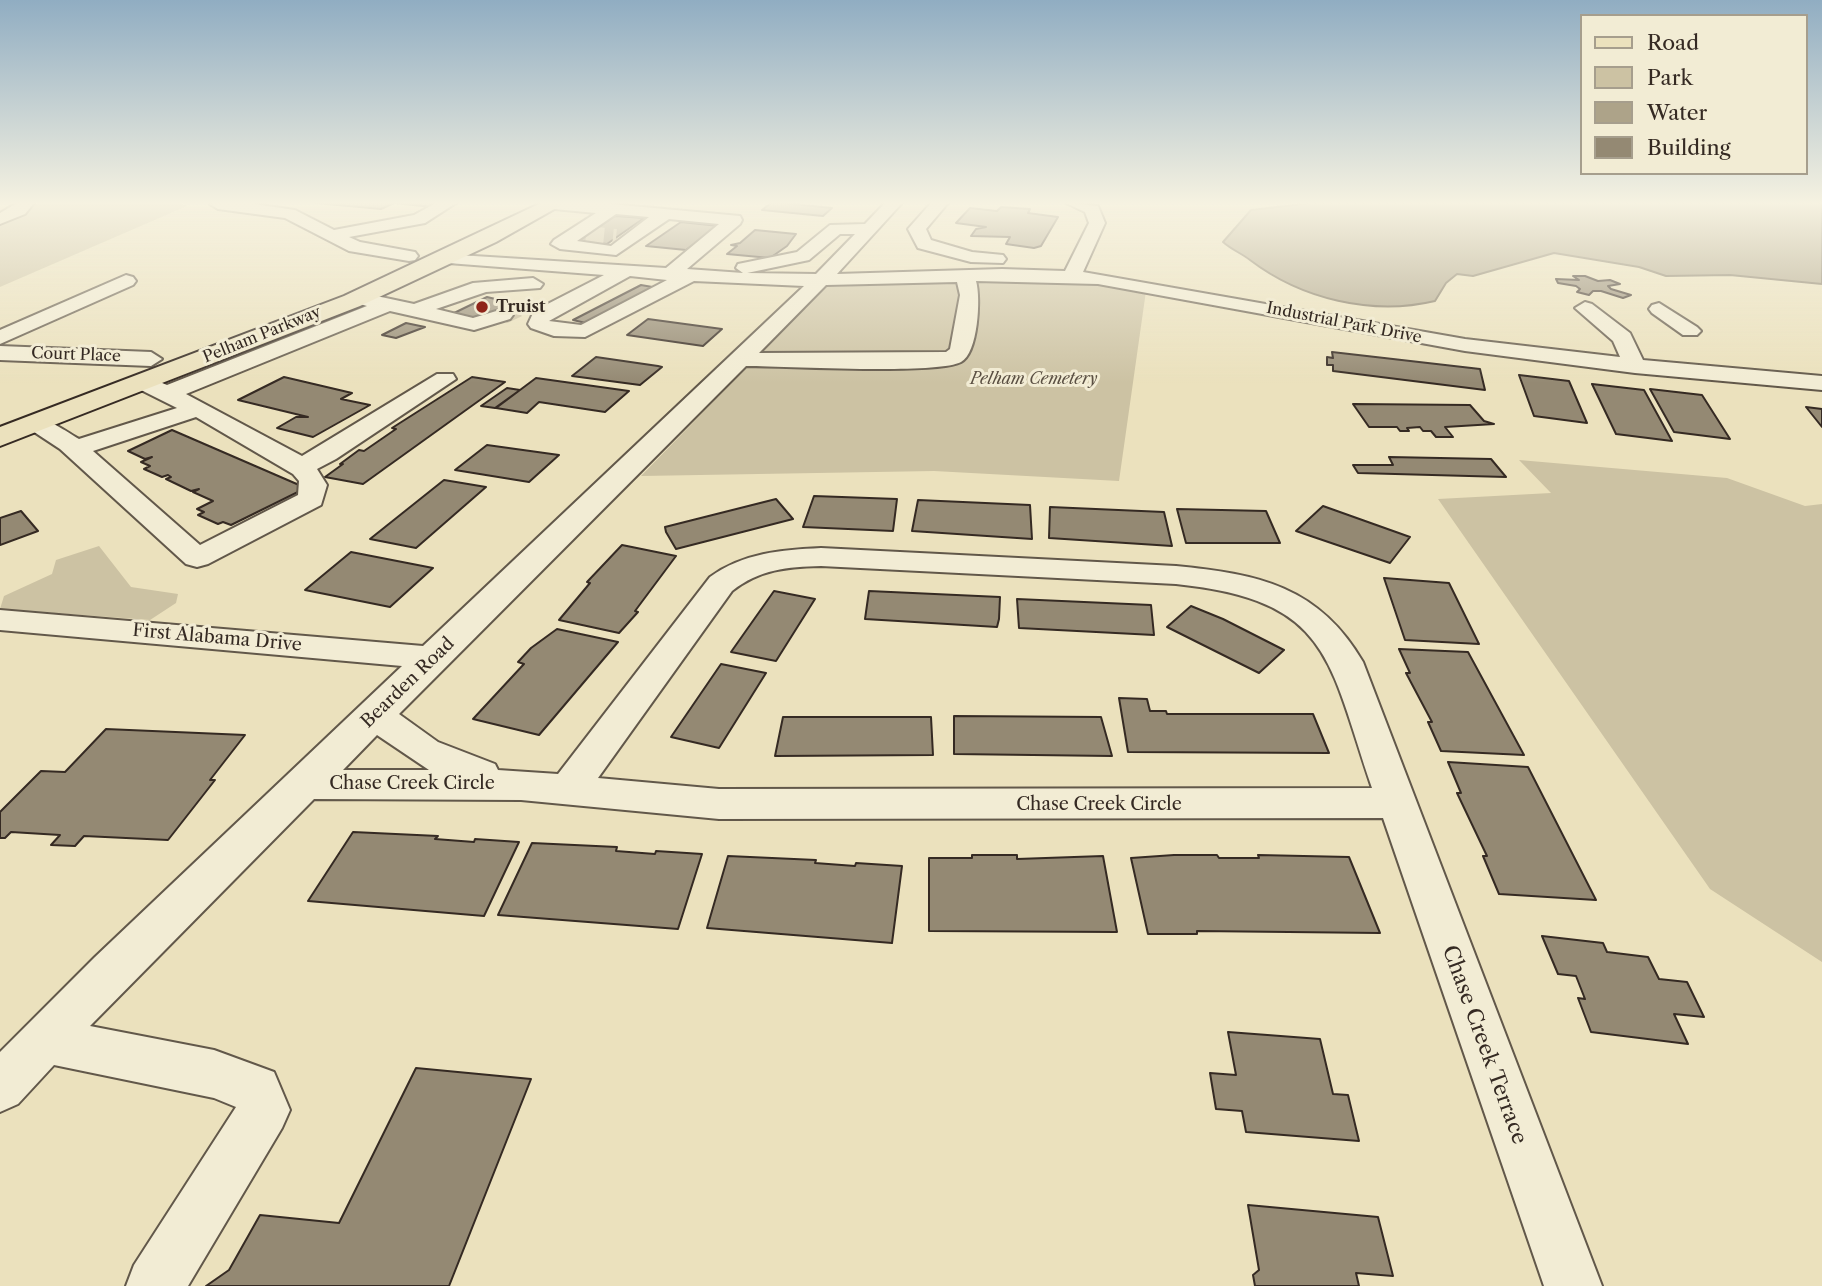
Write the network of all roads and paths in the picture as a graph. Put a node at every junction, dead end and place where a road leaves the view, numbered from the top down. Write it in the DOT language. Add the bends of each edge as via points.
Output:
graph roads {
  1 [pos="393,263"];
  2 [pos="435,263"];
  3 [pos="508,263"];
  4 [pos="675,263"];
  5 [pos="690,263"];
  6 [pos="771,263"];
  7 [pos="837,263"];
  8 [pos="1023,263"];
  9 [pos="1077,263"];
  10 [pos="1074,269"];
  11 [pos="594,270"];
  12 [pos="683,270"];
  13 [pos="624,272"];
  14 [pos="965,276"];
  15 [pos="728,279"];
  16 [pos="126,281"];
  17 [pos="819,282"];
  18 [pos="554,286"];
  19 [pos="471,288"];
  20 [pos="357,297"];
  21 [pos="388,304"];
  22 [pos="1585,308"];
  23 [pos="1659,309"];
  24 [pos="416,311"];
  25 [pos="503,315"];
  26 [pos="1690,331"];
  27 [pos="0,338"];
  28 [pos="0,353"];
  29 [pos="741,359"];
  30 [pos="1635,366"];
  31 [pos="154,378"];
  32 [pos="445,379"];
  33 [pos="1822,383"];
  34 [pos="197,409"];
  35 [pos="0,415"];
  36 [pos="34,424"];
  37 [pos="0,437"];
  38 [pos="74,449"];
  39 [pos="300,467"];
  40 [pos="0,620"];
  41 [pos="434,658"];
  42 [pos="377,714"];
  43 [pos="303,784"];
  44 [pos="521,785"];
  45 [pos="567,791"];
  46 [pos="1395,803"];
  47 [pos="45,1040"];
  48 [pos="0,1087"];
  49 [pos="155,1286"];
  50 [pos="1573,1286"];
  1 -- 31 [label="main road, Pelham Parkway"];
  2 -- 20 [label="main road, Pelham Parkway"];
  3 -- 11 [label="street, Industrial Park Drive"];
  4 -- 12 [label="street"];
  5 -- 12 [label="street"];
  6 -- 15 [label="street" via="739,270"];
  7 -- 17 [label="street, Bearden Road"];
  8 -- 10 [label="street"];
  9 -- 10 [label="street"];
  10 -- 14 [label="street, Industrial Park Drive"];
  10 -- 30 [label="street, Industrial Park Drive" via="1424,339"];
  11 -- 13 [label="street, Industrial Park Drive"];
  11 -- 18 [label="street"];
  12 -- 13 [label="street, Industrial Park Drive"];
  12 -- 13 [label="street" via="585,331 554,330 538,324 541,315"];
  12 -- 15 [label="street, Industrial Park Drive"];
  14 -- 17 [label="street, Industrial Park Drive"];
  14 -- 29 [label="street" via="970,295 960,352 952,358"];
  15 -- 17 [label="street, Industrial Park Drive"];
  16 -- 27 [label="street"];
  17 -- 29 [label="street, Bearden Road"];
  18 -- 19 [label="street" via="502,282"];
  18 -- 19 [label="street" via="528,302"];
  19 -- 24 [label="street"];
  20 -- 21 [label="street"];
  20 -- 31 [label="main road, Pelham Parkway"];
  21 -- 24 [label="street"];
  21 -- 31 [label="street"];
  22 -- 30 [label="street" via="1622,338"];
  23 -- 26 [label="street"];
  24 -- 25 [label="street" via="474,324"];
  28 -- 31 [label="street, Court Place"];
  29 -- 41 [label="street, Bearden Road"];
  30 -- 33 [label="street, Industrial Park Drive"];
  31 -- 34 [label="street"];
  31 -- 35 [label="main road, Pelham Parkway"];
  31 -- 36 [label="main road, Pelham Parkway"];
  32 -- 39 [label="street"];
  34 -- 38 [label="street"];
  34 -- 39 [label="street"];
  36 -- 37 [label="main road, Pelham Parkway"];
  36 -- 38 [label="street"];
  38 -- 39 [label="street" via="197,558 311,499 311,476"];
  40 -- 41 [label="street, First Alabama Drive"];
  41 -- 42 [label="street, Bearden Road"];
  42 -- 43 [label="street, Bearden Road"];
  42 -- 44 [label="street, Chase Creek Circle" via="406,742 438,760"];
  43 -- 44 [label="street, Chase Creek Circle"];
  43 -- 47 [label="street, Bearden Road"];
  44 -- 45 [label="street, Chase Creek Circle"];
  45 -- 46 [label="street, Chase Creek Circle" via="769,805"];
  45 -- 46 [label="street" via="707,599 737,572 775,559 821,557 1190,576 1300,594 1346,662"];
  46 -- 50 [label="street, Chase Creek Terrace"];
  47 -- 48 [label="street, Bearden Road"];
  47 -- 49 [label="street" via="214,1074 256,1090 264,1110"];
}
